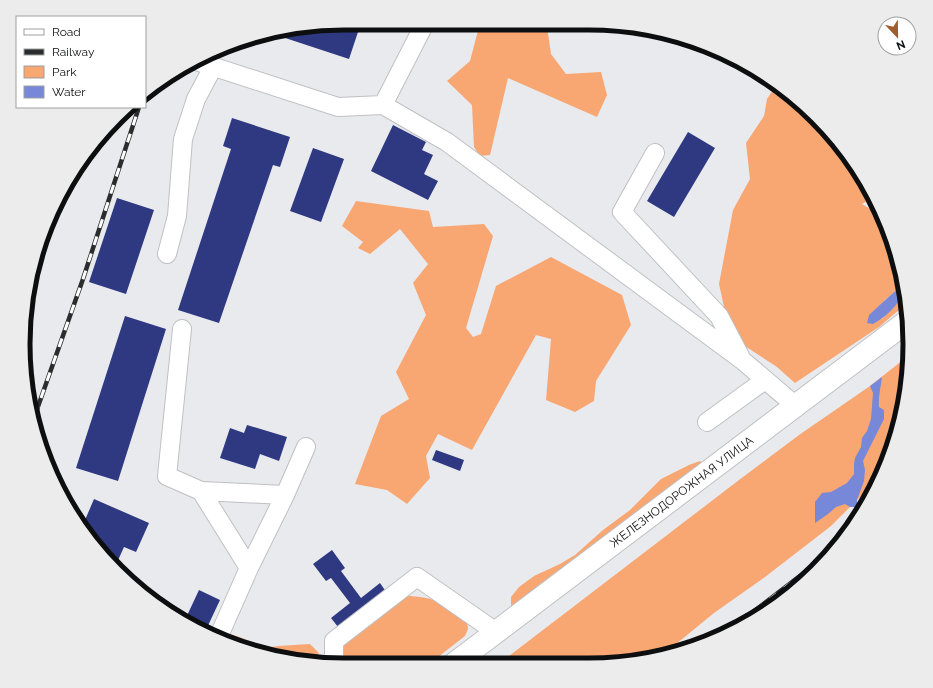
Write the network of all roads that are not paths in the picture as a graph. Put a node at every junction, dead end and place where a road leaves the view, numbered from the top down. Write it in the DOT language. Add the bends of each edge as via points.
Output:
graph roads {
  1 [pos="422,30"];
  2 [pos="203,63"];
  3 [pos="213,67"];
  4 [pos="384,105"];
  5 [pos="655,153"];
  6 [pos="167,254"];
  7 [pos="902,325"];
  8 [pos="182,329"];
  9 [pos="742,360"];
  10 [pos="765,380"];
  11 [pos="796,406"];
  12 [pos="707,422"];
  13 [pos="306,447"];
  14 [pos="202,491"];
  15 [pos="285,495"];
  16 [pos="249,568"];
  17 [pos="220,632"];
  18 [pos="496,632"];
  19 [pos="334,658"];
  20 [pos="462,658"];
  1 -- 4 [label="street"];
  2 -- 3 [label="street"];
  3 -- 4 [label="street" via="338,107"];
  3 -- 6 [label="street" via="196,99 183,139 177,216"];
  4 -- 9 [label="street" via="447,142"];
  5 -- 9 [label="street" via="622,212 719,316"];
  7 -- 11 [label="main road, ЖЕЛЕЗНОДОРОЖНАЯ УЛИЦА"];
  8 -- 14 [label="street" via="167,476"];
  9 -- 10 [label="street"];
  10 -- 11 [label="street"];
  10 -- 12 [label="street"];
  11 -- 18 [label="main road, ЖЕЛЕЗНОДОРОЖНАЯ УЛИЦА"];
  13 -- 15 [label="street"];
  14 -- 15 [label="street"];
  14 -- 16 [label="street"];
  15 -- 16 [label="street"];
  16 -- 17 [label="street"];
  18 -- 19 [label="street" via="417,577 334,641"];
  18 -- 20 [label="main road, ЖЕЛЕЗНОДОРОЖНАЯ УЛИЦА"];
}
